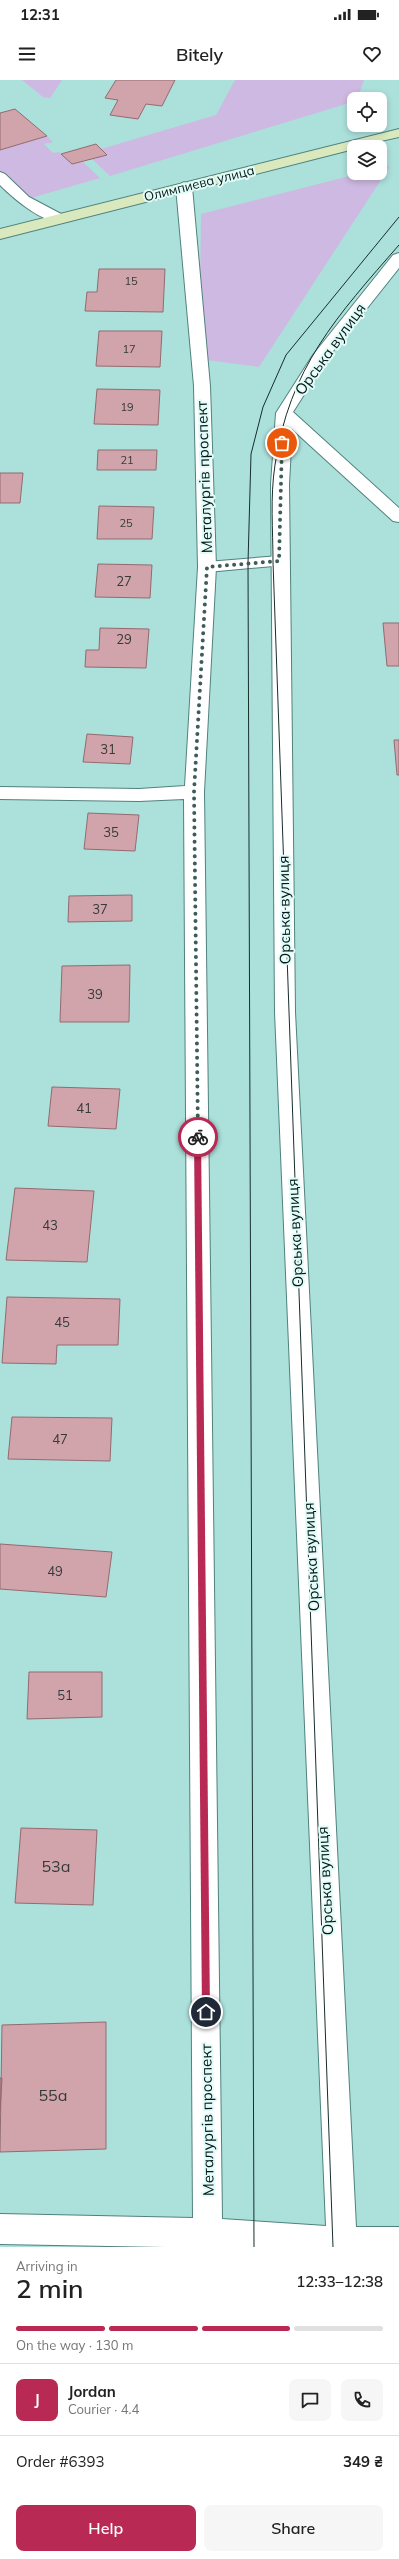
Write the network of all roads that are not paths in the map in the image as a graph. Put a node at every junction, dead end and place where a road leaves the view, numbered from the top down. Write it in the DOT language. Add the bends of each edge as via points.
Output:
graph roads {
  1 [pos="399,133"];
  2 [pos="0,177"];
  3 [pos="184,187"];
  4 [pos="58,218"];
  5 [pos="0,234"];
  6 [pos="399,258"];
  7 [pos="284,413"];
  8 [pos="399,517"];
  9 [pos="279,561"];
  10 [pos="207,567"];
  11 [pos="194,792"];
  12 [pos="0,793"];
  13 [pos="0,2229"];
  14 [pos="208,2240"];
  15 [pos="399,2242"];
  16 [pos="342,2244"];
  1 -- 3 [label="main road, Олимпиева улица"];
  2 -- 4 [label="street" via="24,200"];
  3 -- 4 [label="main road, Олимпиева улица"];
  3 -- 10 [label="street, Металургів проспект" via="202,386"];
  4 -- 5 [label="main road, Олимпиева улица"];
  6 -- 7 [label="street, Орська вулиця" via="319,358"];
  7 -- 8 [label="street"];
  7 -- 9 [label="street, Орська вулиця"];
  9 -- 10 [label="street"];
  9 -- 16 [label="street, Орська вулиця" via="285,1012"];
  10 -- 11 [label="street, Металургів проспект"];
  11 -- 12 [label="street" via="140,795"];
  11 -- 14 [label="street, Металургів проспект"];
  13 -- 14 [label="street"];
  14 -- 16 [label="street" via="254,2234"];
  15 -- 16 [label="street"];
}
